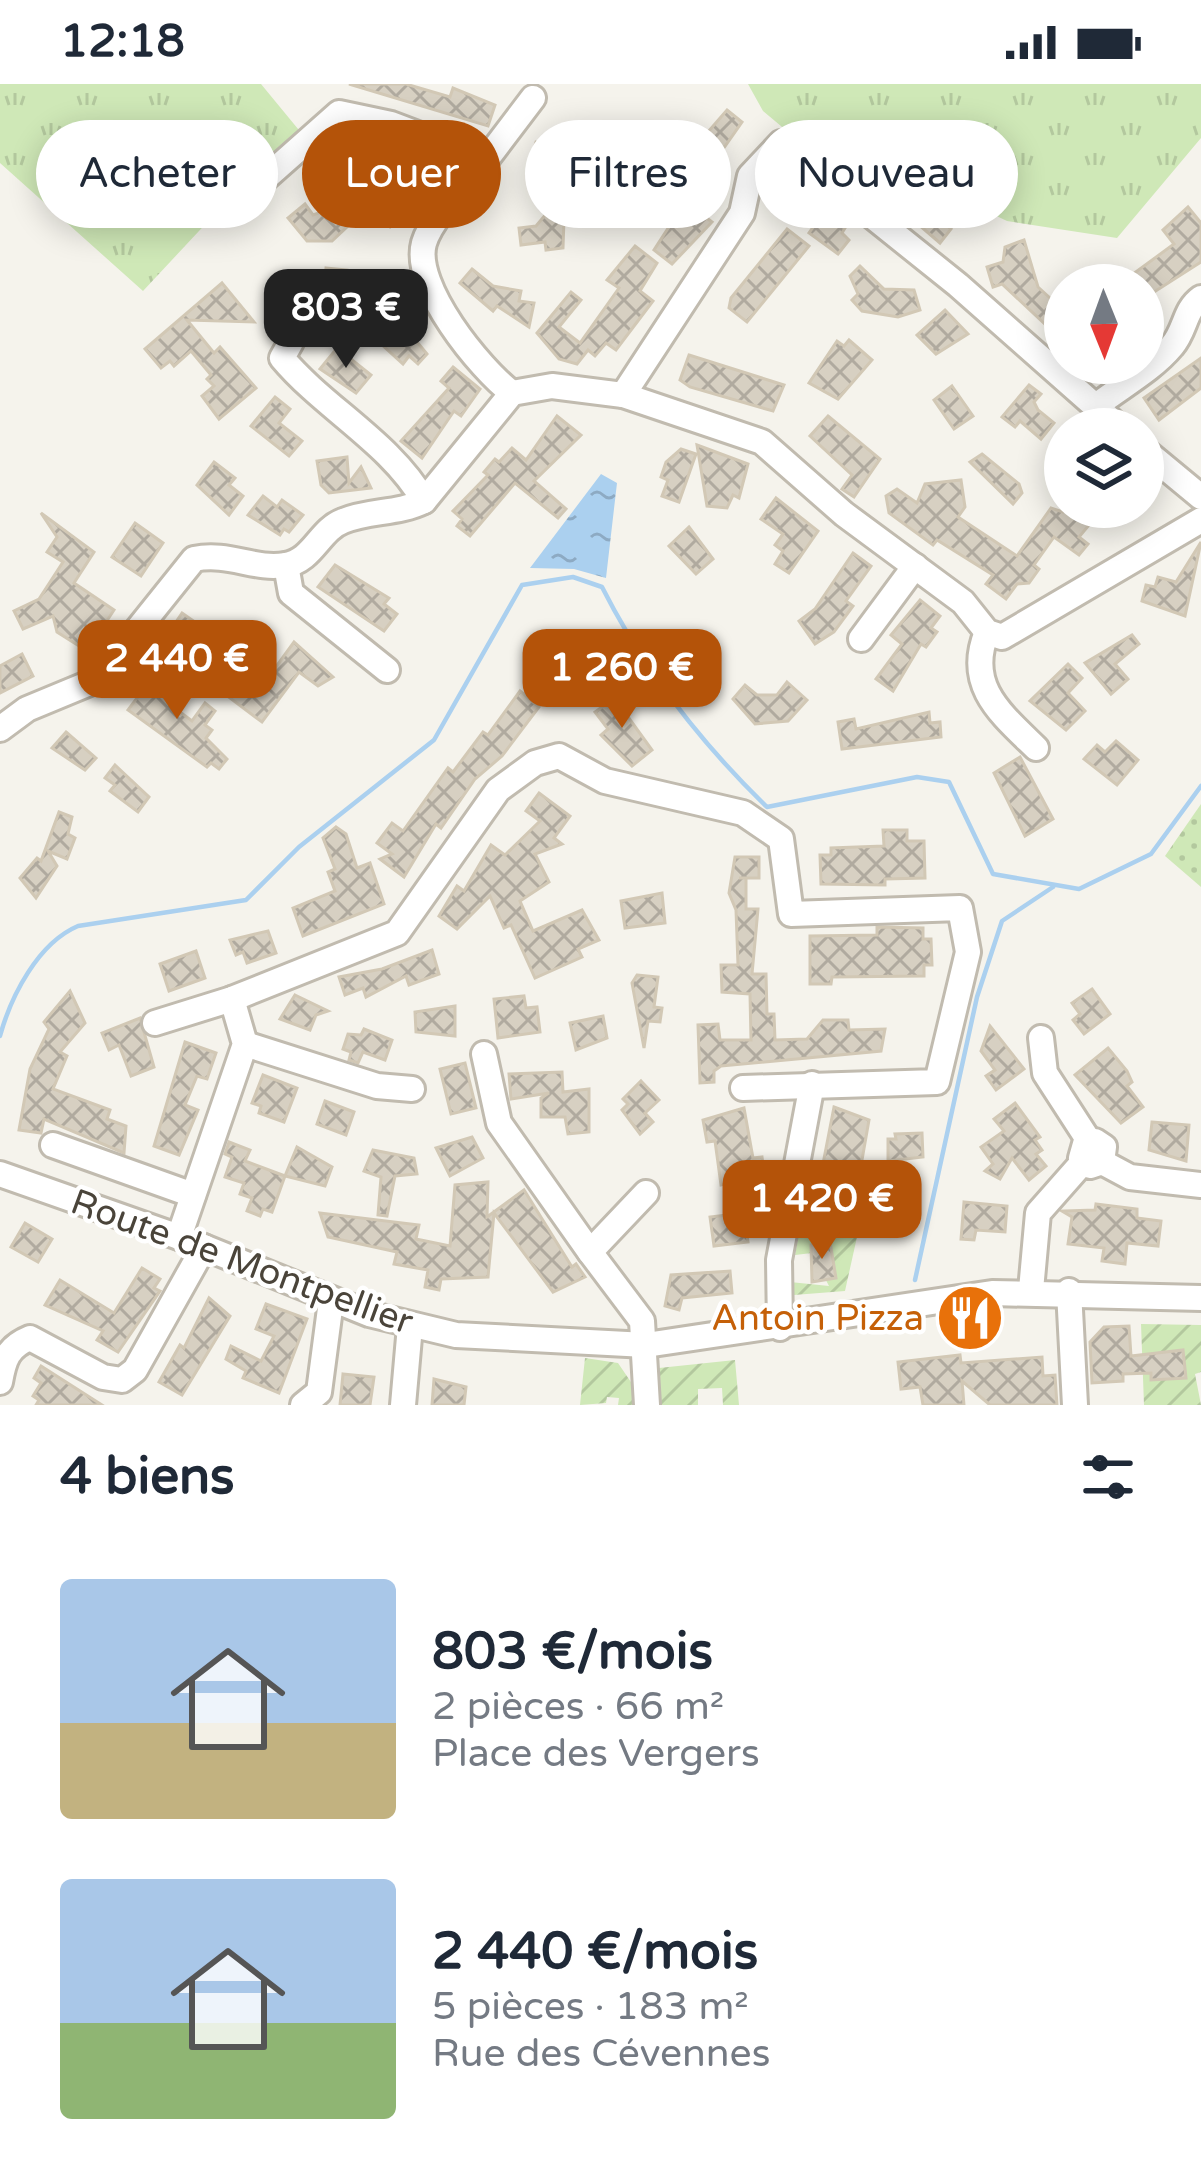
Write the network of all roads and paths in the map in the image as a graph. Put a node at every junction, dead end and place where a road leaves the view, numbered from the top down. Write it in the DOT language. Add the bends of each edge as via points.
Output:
graph roads {
  1 [pos="532,98"];
  2 [pos="331,120"];
  3 [pos="372,120"];
  4 [pos="501,140"];
  5 [pos="302,146"];
  6 [pos="278,167"];
  7 [pos="434,228"];
  8 [pos="1201,298"];
  9 [pos="291,342"];
  10 [pos="512,393"];
  11 [pos="623,395"];
  12 [pos="1096,406"];
  13 [pos="1164,465"];
  14 [pos="1201,496"];
  15 [pos="424,501"];
  16 [pos="1201,520"];
  17 [pos="286,565"];
  18 [pos="915,566"];
  19 [pos="987,632"];
  20 [pos="861,639"];
  21 [pos="387,670"];
  22 [pos="0,729"];
  23 [pos="1036,748"];
  24 [pos="232,999"];
  25 [pos="155,1023"];
  26 [pos="1040,1038"];
  27 [pos="245,1044"];
  28 [pos="484,1054"];
  29 [pos="812,1084"];
  30 [pos="743,1088"];
  31 [pos="412,1089"];
  32 [pos="53,1145"];
  33 [pos="1092,1155"];
  34 [pos="0,1174"];
  35 [pos="1201,1185"];
  36 [pos="646,1193"];
  37 [pos="194,1195"];
  38 [pos="179,1237"];
  39 [pos="204,1247"];
  40 [pos="590,1252"];
  41 [pos="1031,1290"];
  42 [pos="1069,1291"];
  43 [pos="1201,1298"];
  44 [pos="331,1300"];
  45 [pos="410,1326"];
  46 [pos="780,1328"];
  47 [pos="646,1346"];
  48 [pos="0,1382"];
  49 [pos="303,1405"];
  50 [pos="403,1405"];
  51 [pos="647,1405"];
  52 [pos="1075,1405"];
  1 -- 4 [label="street"];
  2 -- 3 [label="street" via="339,113"];
  5 -- 6 [label="street"];
  7 -- 10 [label="street" via="424,241 423,268 468,350"];
  8 -- 12 [label="street" via="1167,352"];
  9 -- 15 [label="street" via="282,358 404,469"];
  10 -- 11 [label="street" via="553,386"];
  10 -- 15 [label="street"];
  11 -- 12 [label="street" via="742,213 751,176 781,143"];
  11 -- 18 [label="street" via="763,442"];
  13 -- 14 [label="street"];
  15 -- 17 [label="street" via="346,519"];
  16 -- 19 [label="street" via="1002,638"];
  17 -- 21 [label="street" via="290,593"];
  17 -- 22 [label="street" via="221,554 194,559 97,680"];
  18 -- 19 [label="street"];
  18 -- 20 [label="street"];
  19 -- 23 [label="street" via="976,665 988,700"];
  24 -- 25 [label="street"];
  24 -- 27 [label="street"];
  24 -- 29 [label="street" via="397,933 497,790 559,756 605,781 743,813 781,839 791,914 960,908 968,952 938,1082"];
  26 -- 33 [label="street" via="1045,1073"];
  27 -- 31 [label="street" via="377,1086"];
  27 -- 37 [label="street"];
  28 -- 40 [label="street" via="499,1123"];
  29 -- 30 [label="street"];
  29 -- 46 [label="street" via="779,1260"];
  32 -- 37 [label="street"];
  33 -- 35 [label="street" via="1130,1177"];
  33 -- 41 [label="street" via="1038,1213"];
  34 -- 38 [label="street, Route de Montpellier"];
  36 -- 40 [label="street"];
  37 -- 38 [label="street"];
  38 -- 39 [label="street, Route de Montpellier"];
  39 -- 44 [label="street, Route de Montpellier"];
  39 -- 48 [label="street" via="122,1380 30,1338 14,1345"];
  40 -- 47 [label="street" via="642,1321"];
  41 -- 42 [label="street, Route de Montpellier"];
  41 -- 46 [label="street, Route de Montpellier"];
  42 -- 43 [label="street, Route de Montpellier"];
  42 -- 52 [label="street"];
  44 -- 45 [label="street, Route de Montpellier"];
  44 -- 49 [label="street" via="320,1392"];
  45 -- 47 [label="street, Route de Montpellier" via="491,1339"];
  45 -- 50 [label="street"];
  46 -- 47 [label="street, Route de Montpellier"];
  47 -- 51 [label="street"];
}
